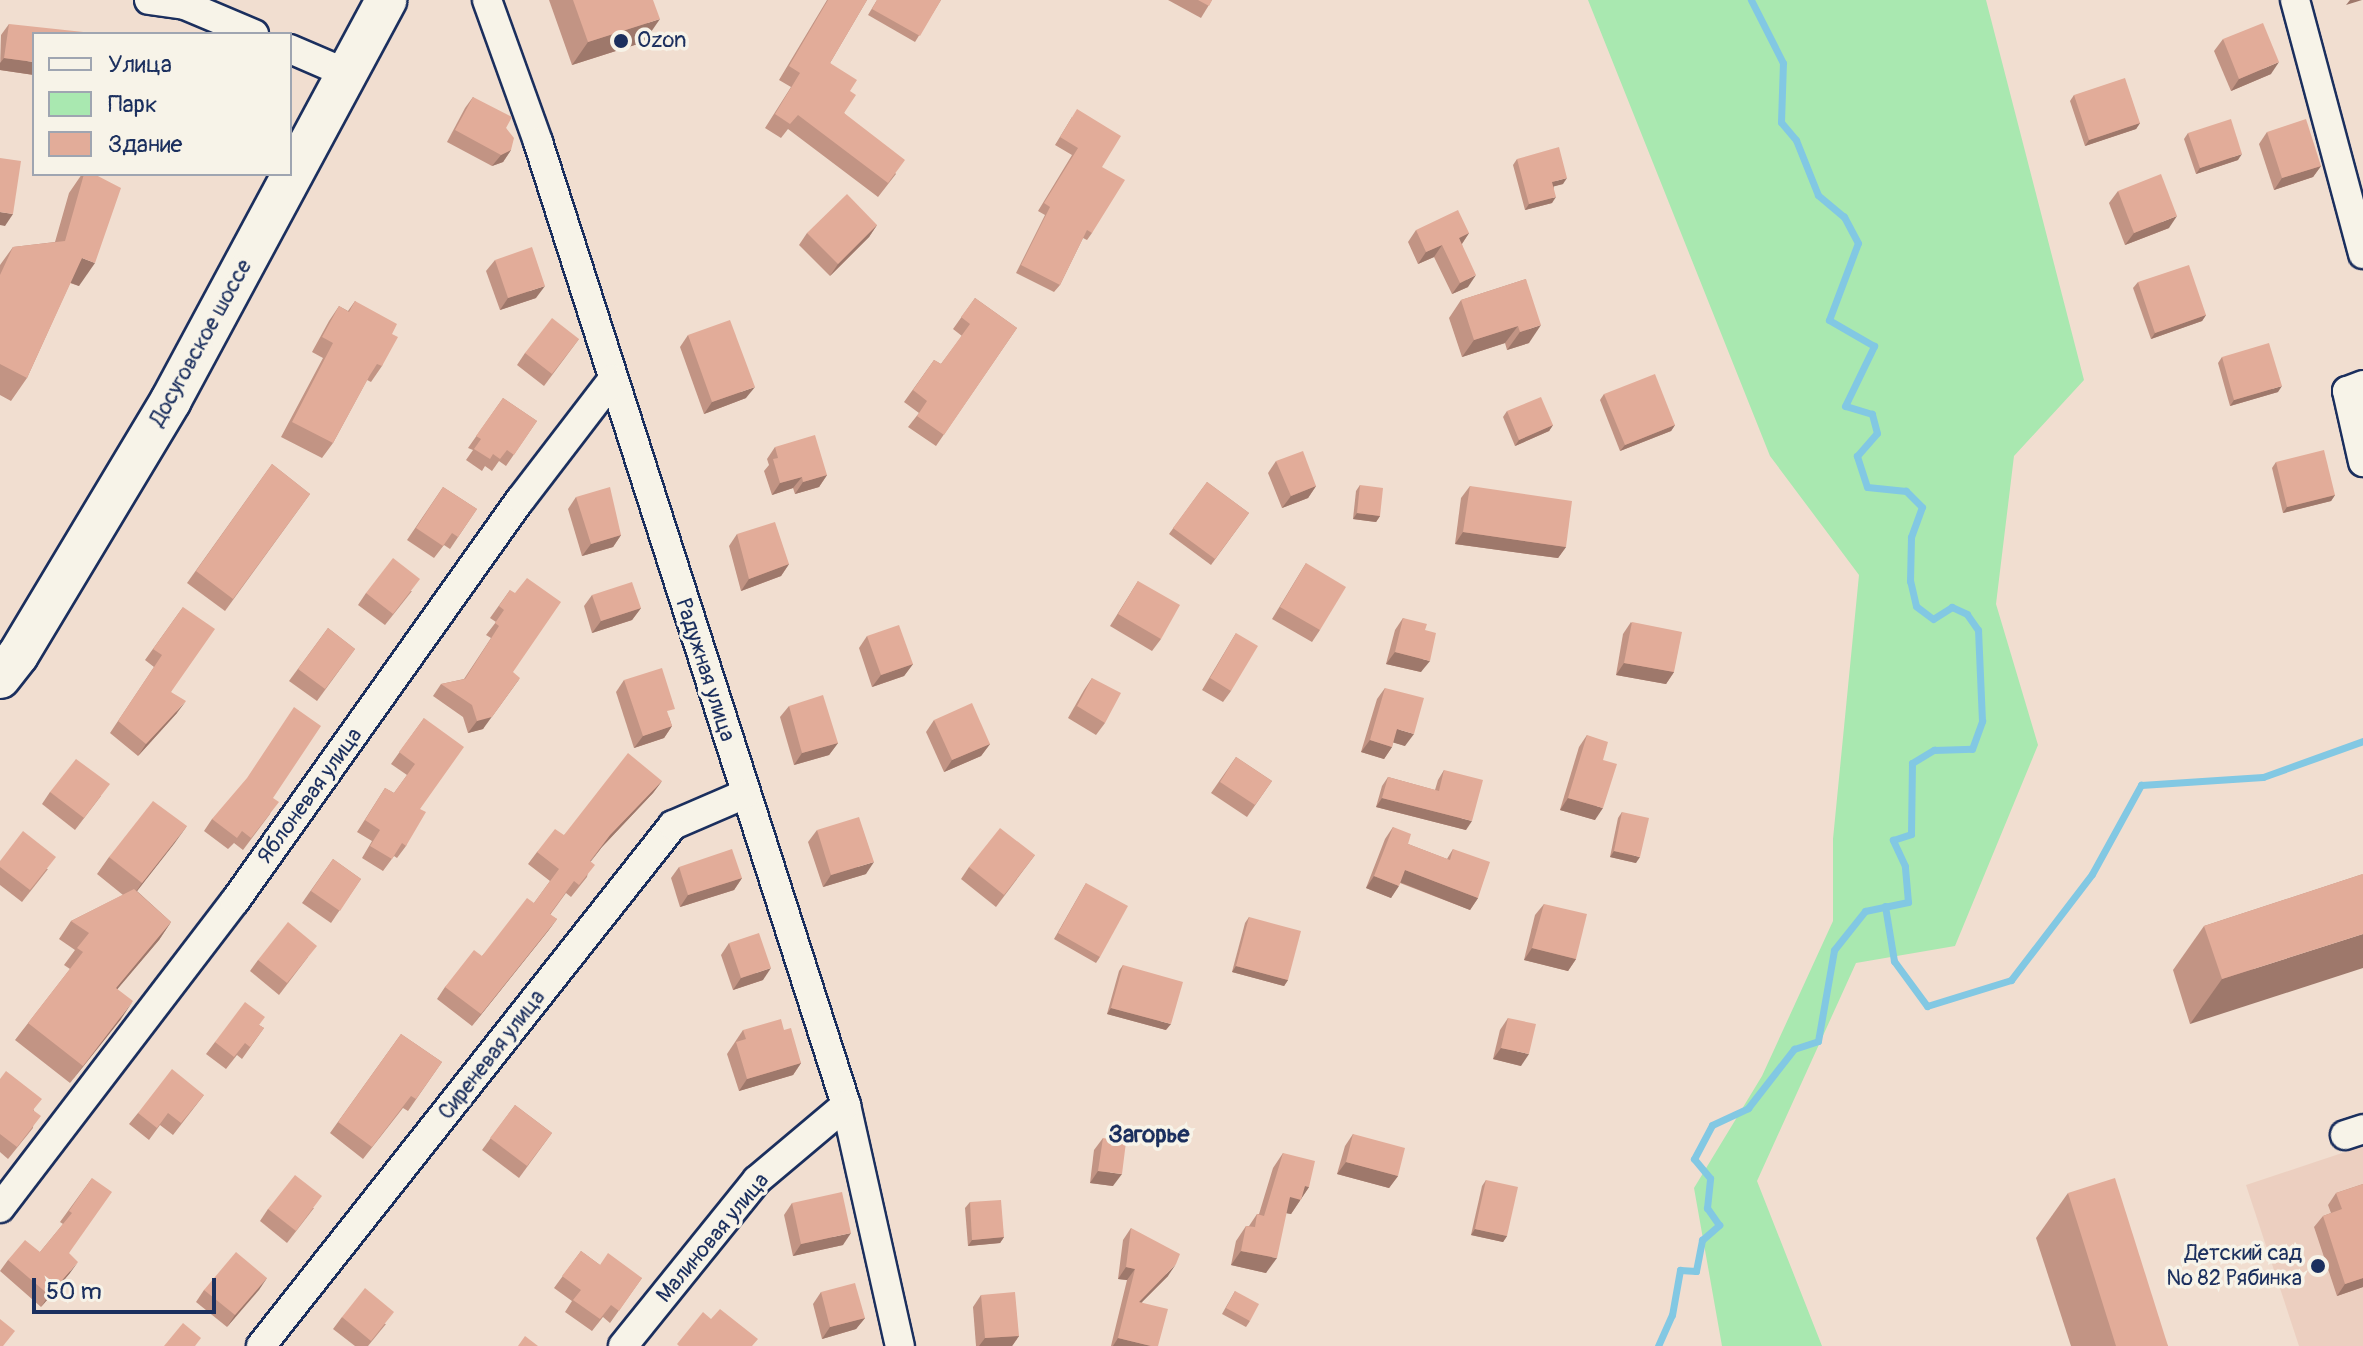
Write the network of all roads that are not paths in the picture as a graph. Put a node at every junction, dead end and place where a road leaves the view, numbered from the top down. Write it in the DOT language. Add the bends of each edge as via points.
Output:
graph roads {
  1 [pos="149,0"];
  2 [pos="386,0"];
  3 [pos="487,0"];
  4 [pos="2295,0"];
  5 [pos="249,32"];
  6 [pos="292,50"];
  7 [pos="346,73"];
  8 [pos="292,174"];
  9 [pos="291,176"];
  10 [pos="2363,254"];
  11 [pos="613,379"];
  12 [pos="2363,385"];
  13 [pos="2363,462"];
  14 [pos="0,678"];
  15 [pos="745,794"];
  16 [pos="846,1105"];
  17 [pos="0,1208"];
  18 [pos="261,1346"];
  19 [pos="623,1346"];
  20 [pos="900,1346"];
  1 -- 5 [label="street" via="185,5"];
  2 -- 7 [label="main road, Досуговское шоссе"];
  3 -- 11 [label="street, Радужная улица"];
  4 -- 10 [label="street"];
  6 -- 7 [label="street"];
  7 -- 8 [label="main road, Досуговское шоссе"];
  9 -- 14 [label="main road, Досуговское шоссе" via="171,400"];
  11 -- 15 [label="street, Радужная улица"];
  11 -- 17 [label="street, Яблоневая улица" via="521,499 235,901"];
  12 -- 13 [label="street" via="2347,391"];
  15 -- 16 [label="street, Радужная улица"];
  15 -- 18 [label="street, Сиреневая улица" via="673,825"];
  16 -- 19 [label="street, Малиновая улица" via="757,1180"];
  16 -- 20 [label="street, Радужная улица"];
}
